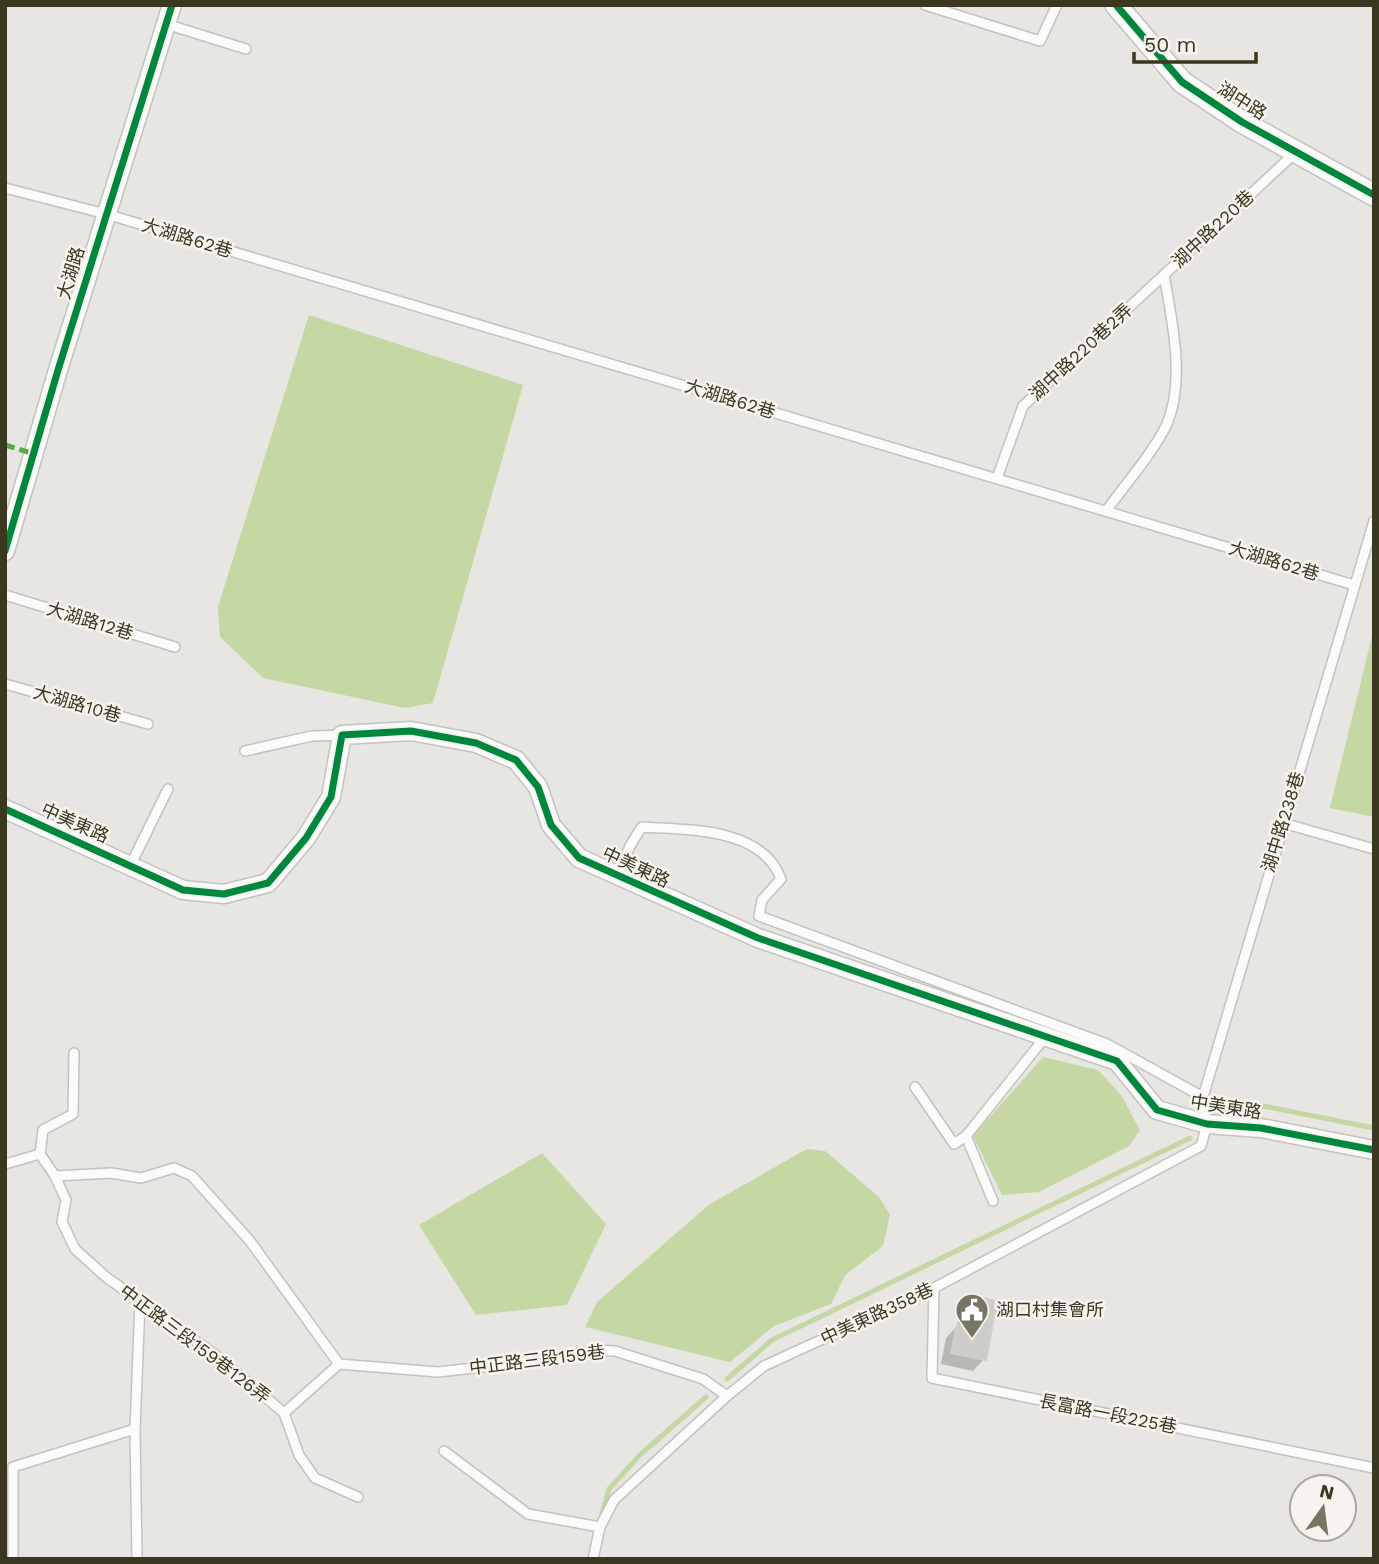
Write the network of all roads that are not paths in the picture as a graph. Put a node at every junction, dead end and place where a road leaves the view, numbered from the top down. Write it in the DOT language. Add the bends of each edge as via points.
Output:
graph roads {
  1 [pos="172,5"];
  2 [pos="925,5"];
  3 [pos="1057,5"];
  4 [pos="1116,5"];
  5 [pos="166,24"];
  6 [pos="246,49"];
  7 [pos="1297,152"];
  8 [pos="5,188"];
  9 [pos="1374,195"];
  10 [pos="106,214"];
  11 [pos="1164,275"];
  12 [pos="997,478"];
  13 [pos="1107,511"];
  14 [pos="1374,521"];
  15 [pos="5,551"];
  16 [pos="1354,585"];
  17 [pos="5,595"];
  18 [pos="175,647"];
  19 [pos="5,684"];
  20 [pos="148,724"];
  21 [pos="342,734"];
  22 [pos="246,751"];
  23 [pos="168,789"];
  24 [pos="5,809"];
  25 [pos="1283,823"];
  26 [pos="1374,849"];
  27 [pos="130,866"];
  28 [pos="623,879"];
  29 [pos="1046,1036"];
  30 [pos="74,1053"];
  31 [pos="915,1087"];
  32 [pos="1203,1097"];
  33 [pos="1207,1124"];
  34 [pos="966,1136"];
  35 [pos="1374,1150"];
  36 [pos="40,1154"];
  37 [pos="5,1164"];
  38 [pos="55,1177"];
  39 [pos="993,1201"];
  40 [pos="934,1288"];
  41 [pos="140,1301"];
  42 [pos="339,1364"];
  43 [pos="727,1396"];
  44 [pos="284,1413"];
  45 [pos="135,1429"];
  46 [pos="444,1451"];
  47 [pos="1374,1468"];
  48 [pos="358,1497"];
  49 [pos="600,1527"];
  50 [pos="13,1559"];
  51 [pos="137,1559"];
  52 [pos="593,1559"];
  1 -- 5 [label="street, 大湖路"];
  2 -- 3 [label="lane" via="1040,41"];
  4 -- 7 [label="street, 湖中路" via="1182,82"];
  5 -- 6 [label="lane"];
  5 -- 10 [label="street, 大湖路"];
  7 -- 9 [label="street, 湖中路"];
  7 -- 11 [label="lane, 湖中路220巷"];
  8 -- 10 [label="lane, 大湖路62巷"];
  10 -- 12 [label="lane, 大湖路62巷"];
  10 -- 15 [label="street, 大湖路"];
  11 -- 12 [label="lane, 湖中路220巷2弄" via="1023,406"];
  11 -- 13 [label="lane, 湖中路220巷" via="1176,341 1174,395 1166,425"];
  12 -- 13 [label="lane, 大湖路62巷"];
  13 -- 16 [label="lane, 大湖路62巷"];
  14 -- 16 [label="lane, 湖中路238巷"];
  16 -- 25 [label="lane, 湖中路238巷"];
  17 -- 18 [label="lane, 大湖路12巷"];
  19 -- 20 [label="lane, 大湖路10巷"];
  21 -- 22 [label="lane"];
  21 -- 27 [label="street, 中美東路" via="331,797 306,838 268,883 224,894 183,890"];
  21 -- 28 [label="street, 中美東路" via="411,731 476,743 516,760 538,787 551,825 579,858"];
  23 -- 27 [label="lane"];
  24 -- 27 [label="street, 中美東路"];
  25 -- 26 [label="lane"];
  25 -- 32 [label="lane, 湖中路238巷"];
  28 -- 29 [label="street, 中美東路" via="758,938"];
  28 -- 32 [label="lane" via="622,865 642,827 745,841 775,864 781,879 762,900 760,916 1107,1044"];
  29 -- 33 [label="street, 中美東路" via="1117,1061 1157,1110"];
  29 -- 34 [label="lane"];
  30 -- 36 [label="lane" via="73,1114 43,1130"];
  31 -- 34 [label="lane" via="954,1144"];
  32 -- 33 [label="lane, 湖中路238巷"];
  33 -- 35 [label="street, 中美東路" via="1261,1128"];
  33 -- 40 [label="lane, 中美東路358巷" via="1201,1146"];
  34 -- 39 [label="lane"];
  36 -- 37 [label="lane"];
  36 -- 38 [label="lane, 中正路三段159巷126弄"];
  38 -- 41 [label="lane, 中正路三段159巷126弄" via="66,1200 62,1222 75,1249"];
  38 -- 42 [label="lane" via="111,1172 141,1178 174,1168 192,1177 250,1241"];
  40 -- 43 [label="lane, 中美東路358巷" via="764,1366"];
  40 -- 47 [label="lane, 長富路一段225巷" via="932,1378"];
  41 -- 44 [label="lane, 中正路三段159巷126弄" via="217,1356"];
  41 -- 45 [label="lane"];
  42 -- 43 [label="lane, 中正路三段159巷" via="438,1372 615,1351 703,1379"];
  42 -- 44 [label="lane"];
  43 -- 49 [label="lane, 中美東路358巷" via="614,1500"];
  44 -- 48 [label="lane, 中正路三段159巷126弄" via="299,1455 315,1478"];
  45 -- 50 [label="lane" via="13,1468"];
  45 -- 51 [label="lane"];
  46 -- 49 [label="lane" via="528,1514"];
  49 -- 52 [label="lane, 中美東路358巷"];
}
